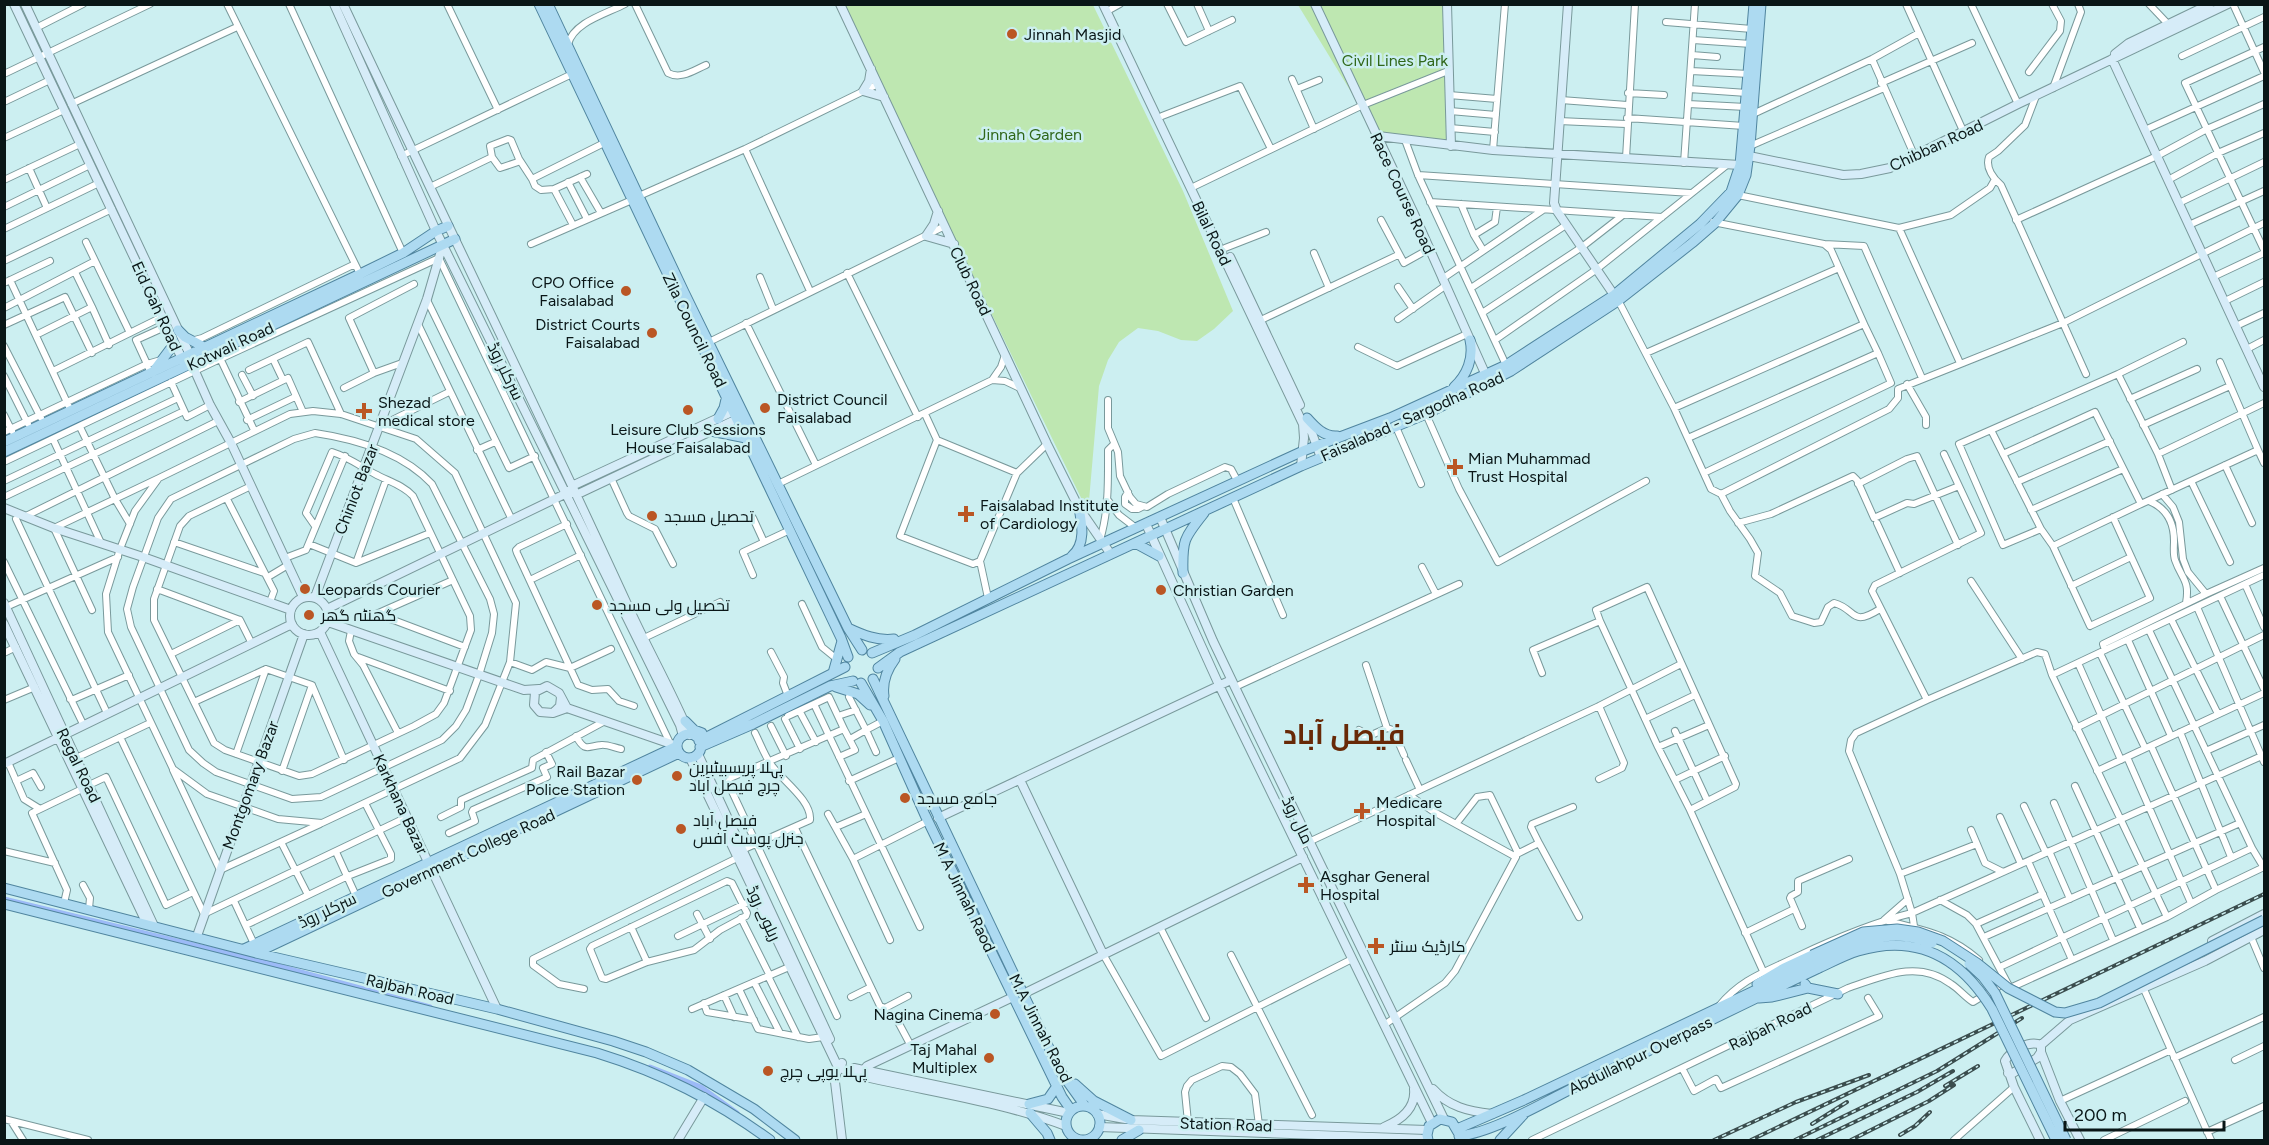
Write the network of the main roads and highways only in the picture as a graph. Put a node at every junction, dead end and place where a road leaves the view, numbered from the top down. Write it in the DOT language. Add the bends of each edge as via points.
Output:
graph roads {
  1 [pos="14,4"];
  2 [pos="25,4"];
  3 [pos="334,4"];
  4 [pos="343,4"];
  5 [pos="539,4"];
  6 [pos="548,4"];
  7 [pos="840,4"];
  8 [pos="1315,4"];
  9 [pos="1447,4"];
  10 [pos="1568,4"];
  11 [pos="1754,4"];
  12 [pos="1761,4"];
  13 [pos="2210,4"];
  14 [pos="2228,4"];
  15 [pos="1108,6"];
  16 [pos="43,55"];
  17 [pos="2112,60"];
  18 [pos="871,69"];
  19 [pos="884,97"];
  20 [pos="68,107"];
  21 [pos="1749,110"];
  22 [pos="1378,136"];
  23 [pos="1451,146"];
  24 [pos="1557,154"];
  25 [pos="1749,156"];
  26 [pos="1740,165"];
  27 [pos="636,198"];
  28 [pos="938,211"];
  29 [pos="448,226"];
  30 [pos="651,230"];
  31 [pos="436,231"];
  32 [pos="455,239"];
  33 [pos="443,244"];
  34 [pos="954,244"];
  35 [pos="1616,298"];
  36 [pos="178,330"];
  37 [pos="1468,337"];
  38 [pos="173,341"];
  39 [pos="204,343"];
  40 [pos="190,364"];
  41 [pos="2261,371"];
  42 [pos="151,374"];
  43 [pos="1487,379"];
  44 [pos="2265,387"];
  45 [pos="1450,391"];
  46 [pos="727,395"];
  47 [pos="740,413"];
  48 [pos="1307,418"];
  49 [pos="718,419"];
  50 [pos="711,431"];
  51 [pos="10,432"];
  52 [pos="1346,435"];
  53 [pos="746,438"];
  54 [pos="4,442"];
  55 [pos="1317,445"];
  56 [pos="1303,451"];
  57 [pos="4,452"];
  58 [pos="1321,458"];
  59 [pos="1301,466"];
  60 [pos="576,489"];
  61 [pos="567,493"];
  62 [pos="4,508"];
  63 [pos="1079,508"];
  64 [pos="1205,511"];
  65 [pos="1160,517"];
  66 [pos="1141,526"];
  67 [pos="1164,530"];
  68 [pos="1151,535"];
  69 [pos="1101,543"];
  70 [pos="1135,543"];
  71 [pos="1110,553"];
  72 [pos="1160,556"];
  73 [pos="1068,559"];
  74 [pos="1183,573"];
  75 [pos="303,597"];
  76 [pos="315,597"];
  77 [pos="5,605"];
  78 [pos="291,610"];
  79 [pos="328,610"];
  80 [pos="328,622"];
  81 [pos="4,624"];
  82 [pos="292,624"];
  83 [pos="848,628"];
  84 [pos="320,632"];
  85 [pos="304,634"];
  86 [pos="913,639"];
  87 [pos="862,650"];
  88 [pos="900,652"];
  89 [pos="872,653"];
  90 [pos="844,662"];
  91 [pos="878,668"];
  92 [pos="873,679"];
  93 [pos="857,682"];
  94 [pos="1233,683"];
  95 [pos="1219,685"];
  96 [pos="830,686"];
  97 [pos="539,689"];
  98 [pos="524,690"];
  99 [pos="561,697"];
  100 [pos="534,705"];
  101 [pos="567,708"];
  102 [pos="554,713"];
  103 [pos="883,715"];
  104 [pos="684,721"];
  105 [pos="713,734"];
  106 [pos="61,735"];
  107 [pos="687,735"];
  108 [pos="675,747"];
  109 [pos="697,750"];
  110 [pos="6,763"];
  111 [pos="1020,780"];
  112 [pos="86,787"];
  113 [pos="938,818"];
  114 [pos="740,854"];
  115 [pos="1303,857"];
  116 [pos="430,866"];
  117 [pos="4,888"];
  118 [pos="4,904"];
  119 [pos="2265,914"];
  120 [pos="2265,920"];
  121 [pos="150,925"];
  122 [pos="2265,930"];
  123 [pos="197,936"];
  124 [pos="278,943"];
  125 [pos="255,948"];
  126 [pos="1103,954"];
  127 [pos="279,957"];
  128 [pos="1816,961"];
  129 [pos="346,976"];
  130 [pos="1800,977"];
  131 [pos="1808,988"];
  132 [pos="343,989"];
  133 [pos="1838,994"];
  134 [pos="1018,995"];
  135 [pos="1754,998"];
  136 [pos="497,1009"];
  137 [pos="2081,1014"];
  138 [pos="2041,1048"];
  139 [pos="841,1065"];
  140 [pos="864,1070"];
  141 [pos="1060,1071"];
  142 [pos="2008,1072"];
  143 [pos="1425,1079"];
  144 [pos="1413,1081"];
  145 [pos="1057,1086"];
  146 [pos="704,1097"];
  147 [pos="1085,1106"];
  148 [pos="1030,1109"];
  149 [pos="753,1110"];
  150 [pos="1070,1112"];
  151 [pos="1525,1112"];
  152 [pos="1097,1114"];
  153 [pos="1492,1114"];
  154 [pos="1444,1119"];
  155 [pos="1131,1120"];
  156 [pos="746,1122"];
  157 [pos="1066,1126"];
  158 [pos="1099,1127"];
  159 [pos="1138,1130"];
  160 [pos="1378,1130"];
  161 [pos="1429,1133"];
  162 [pos="1458,1135"];
  163 [pos="1069,1138"];
  164 [pos="1091,1139"];
  165 [pos="678,1140"];
  166 [pos="770,1140"];
  167 [pos="795,1140"];
  168 [pos="842,1140"];
  169 [pos="1050,1140"];
  170 [pos="1122,1140"];
  171 [pos="1500,1140"];
  172 [pos="2040,1140"];
  173 [pos="2056,1140"];
  174 [pos="2066,1140"];
  175 [pos="2080,1140"];
  1 -- 16 [label="main road, Eid Gah Road"];
  2 -- 16 [label="main road, Eid Gah Road"];
  3 -- 31 [label="main road, سرکلر روڈ"];
  4 -- 29 [label="main road, سرکلر روڈ"];
  5 -- 27 [label="main road, Zila Council Road" via="604,143"];
  6 -- 27 [label="main road, Zila Council Road"];
  7 -- 18 [label="main road, Club Road"];
  8 -- 22 [label="main road, Race Course Road"];
  9 -- 23 [label="main road"];
  10 -- 24 [label="main road"];
  11 -- 21 [label="main road, Faisalabad - Sargodha Road"];
  12 -- 21 [label="main road, Faisalabad - Sargodha Road"];
  13 -- 17 [label="main road, Chibban Road" via="2129,44 2115,53"];
  14 -- 17 [label="main road, Chibban Road"];
  15 -- 48 [label="main road, Bilal Road"];
  15 -- 56 [label="main road, Bilal Road" via="1303,424"];
  16 -- 20 [label="main road, Eid Gah Road"];
  16 -- 20 [label="main road, Eid Gah Road" via="50,80"];
  17 -- 25 [label="main road, Chibban Road" via="1890,168 1843,175"];
  17 -- 41 [label="main road" via="2247,349"];
  18 -- 19 [label="main road, Club Road"];
  18 -- 19 [label="main road" via="863,91"];
  19 -- 28 [label="main road, Club Road"];
  20 -- 36 [label="main road, Eid Gah Road"];
  20 -- 38 [label="main road, Eid Gah Road" via="80,144"];
  21 -- 25 [label="main road, Faisalabad - Sargodha Road"];
  21 -- 26 [label="main road, Faisalabad - Sargodha Road"];
  22 -- 23 [label="main road"];
  22 -- 37 [label="main road, Race Course Road"];
  23 -- 24 [label="main road"];
  24 -- 26 [label="main road"];
  24 -- 35 [label="main road" via="1557,211"];
  25 -- 35 [label="main road, Faisalabad - Sargodha Road" via="1738,195 1715,223"];
  26 -- 35 [label="main road, Faisalabad - Sargodha Road" via="1731,192"];
  27 -- 30 [label="main road, Zila Council Road"];
  28 -- 34 [label="main road, Club Road"];
  28 -- 34 [label="main road" via="926,236"];
  29 -- 31 [label="main road, Kotwali Road"];
  29 -- 32 [label="main road, سرکلر روڈ"];
  30 -- 46 [label="main road, Zila Council Road"];
  30 -- 47 [label="main road, Zila Council Road" via="709,342"];
  31 -- 33 [label="main road, سرکلر روڈ"];
  31 -- 39 [label="main road, Kotwali Road" via="360,274"];
  32 -- 33 [label="main road, Kotwali Road"];
  32 -- 60 [label="main road, سرکلر روڈ"];
  33 -- 40 [label="main road, Kotwali Road" via="219,356"];
  33 -- 61 [label="main road, سرکلر روڈ"];
  33 -- 76 [label="main road, Chiniot Bazar" via="427,299"];
  34 -- 63 [label="main road, Club Road"];
  35 -- 43 [label="main road, Faisalabad - Sargodha Road"];
  35 -- 43 [label="main road, Faisalabad - Sargodha Road" via="1511,371"];
  36 -- 39 [label="main road" via="191,341"];
  36 -- 40 [label="main road, Eid Gah Road"];
  37 -- 43 [label="main road, Race Course Road"];
  37 -- 45 [label="main road" via="1472,351 1469,365 1462,380"];
  38 -- 40 [label="main road, Eid Gah Road"];
  38 -- 42 [label="main road"];
  39 -- 40 [label="main road, Kotwali Road"];
  40 -- 42 [label="main road, Kotwali Road"];
  40 -- 57 [label="main road, Kotwali Road"];
  40 -- 75 [label="main road"];
  41 -- 44 [label="main road"];
  42 -- 51 [label="main road, Kotwali Road" via="70,411"];
  43 -- 45 [label="main road, Faisalabad - Sargodha Road"];
  43 -- 58 [label="main road, Faisalabad - Sargodha Road" via="1426,414"];
  45 -- 52 [label="main road, Faisalabad - Sargodha Road"];
  46 -- 47 [label="main road, Zila Council Road"];
  46 -- 49 [label="main road"];
  47 -- 49 [label="main road"];
  47 -- 50 [label="main road"];
  47 -- 53 [label="main road, Zila Council Road"];
  47 -- 83 [label="main road, Zila Council Road"];
  48 -- 52 [label="main road" via="1331,437"];
  48 -- 55 [label="main road, Bilal Road"];
  49 -- 60 [label="main road"];
  50 -- 53 [label="main road"];
  50 -- 60 [label="main road" via="611,478"];
  51 -- 54 [label="main road, Kotwali Road"];
  52 -- 55 [label="main road, Faisalabad - Sargodha Road"];
  53 -- 90 [label="main road, Zila Council Road" via="842,641"];
  55 -- 56 [label="main road, Faisalabad - Sargodha Road"];
  55 -- 58 [label="main road, Bilal Road"];
  56 -- 59 [label="main road, Bilal Road"];
  56 -- 65 [label="main road, Faisalabad - Sargodha Road"];
  58 -- 59 [label="main road, Faisalabad - Sargodha Road"];
  59 -- 64 [label="main road, Faisalabad - Sargodha Road"];
  60 -- 61 [label="main road"];
  60 -- 104 [label="main road, سرکلر روڈ"];
  61 -- 79 [label="main road"];
  61 -- 107 [label="main road, سرکلر روڈ"];
  62 -- 78 [label="main road" via="119,553 143,557"];
  63 -- 69 [label="main road, Club Road"];
  63 -- 73 [label="main road" via="1082,539 1077,552"];
  64 -- 67 [label="main road, Faisalabad - Sargodha Road"];
  64 -- 74 [label="main road" via="1186,536"];
  65 -- 66 [label="main road, Faisalabad - Sargodha Road"];
  65 -- 67 [label="main road, مال روڈ"];
  66 -- 68 [label="main road, مال روڈ"];
  66 -- 69 [label="main road, Faisalabad - Sargodha Road"];
  67 -- 68 [label="main road, Faisalabad - Sargodha Road"];
  67 -- 74 [label="main road, مال روڈ"];
  68 -- 70 [label="main road, Faisalabad - Sargodha Road"];
  68 -- 72 [label="main road, مال روڈ"];
  69 -- 71 [label="main road, Club Road"];
  69 -- 73 [label="main road, Faisalabad - Sargodha Road"];
  70 -- 71 [label="main road, Faisalabad - Sargodha Road"];
  70 -- 72 [label="main road"];
  71 -- 86 [label="main road, Faisalabad - Sargodha Road"];
  72 -- 95 [label="main road, مال روڈ"];
  73 -- 86 [label="main road, Faisalabad - Sargodha Road"];
  74 -- 94 [label="main road, مال روڈ"];
  75 -- 76 [label="main road"];
  75 -- 78 [label="main road"];
  76 -- 79 [label="main road"];
  77 -- 106 [label="main road, Regal Road"];
  78 -- 82 [label="main road"];
  79 -- 80 [label="main road"];
  80 -- 84 [label="main road"];
  80 -- 98 [label="main road"];
  81 -- 106 [label="main road, Regal Road"];
  82 -- 85 [label="main road"];
  82 -- 106 [label="main road"];
  83 -- 86 [label="main road" via="884,641"];
  83 -- 87 [label="main road, Zila Council Road"];
  84 -- 85 [label="main road"];
  84 -- 116 [label="main road, Karkhana Bazar"];
  85 -- 123 [label="main road, Montgomary Bazar"];
  86 -- 88 [label="main road, Faisalabad - Sargodha Road"];
  86 -- 89 [label="main road, Faisalabad - Sargodha Road"];
  87 -- 89 [label="main road"];
  87 -- 90 [label="main road" via="852,653"];
  88 -- 91 [label="main road, Faisalabad - Sargodha Road"];
  88 -- 103 [label="main road" via="883,681"];
  89 -- 91 [label="main road"];
  90 -- 93 [label="main road" via="849,677"];
  90 -- 105 [label="main road" via="833,673"];
  91 -- 92 [label="main road"];
  92 -- 93 [label="main road"];
  92 -- 103 [label="main road, M A Jinnah Raod"];
  93 -- 96 [label="main road"];
  93 -- 103 [label="main road, M A Jinnah Raod"];
  94 -- 95 [label="main road"];
  94 -- 143 [label="main road, مال روڈ"];
  95 -- 111 [label="main road"];
  95 -- 115 [label="main road, مال روڈ"];
  96 -- 103 [label="main road" via="858,694"];
  96 -- 109 [label="main road"];
  97 -- 98 [label="main road"];
  97 -- 99 [label="main road" via="552,687"];
  97 -- 100 [label="main road"];
  98 -- 100 [label="main road"];
  99 -- 101 [label="main road"];
  99 -- 102 [label="main road"];
  100 -- 102 [label="main road" via="540,712"];
  101 -- 102 [label="main road"];
  101 -- 108 [label="main road"];
  103 -- 113 [label="main road, M A Jinnah Raod"];
  103 -- 134 [label="main road, M A Jinnah Raod" via="928,821"];
  104 -- 105 [label="main road" via="694,730"];
  104 -- 107 [label="main road, سرکلر روڈ"];
  105 -- 109 [label="main road"];
  106 -- 110 [label="main road"];
  106 -- 112 [label="main road, Regal Road"];
  106 -- 112 [label="main road, Regal Road" via="76,758"];
  107 -- 108 [label="main road"];
  107 -- 109 [label="main road"];
  108 -- 109 [label="main road"];
  108 -- 116 [label="main road, Government College Road"];
  109 -- 114 [label="main road, ریلوے روڈ"];
  111 -- 113 [label="main road"];
  111 -- 126 [label="main road"];
  112 -- 121 [label="main road, Regal Road"];
  113 -- 134 [label="main road, M.A Jinnah Raod"];
  114 -- 139 [label="main road, ریلوے روڈ"];
  114 -- 139 [label="main road, ریلوے روڈ" via="831,1056"];
  115 -- 126 [label="main road"];
  115 -- 144 [label="main road, مال روڈ"];
  116 -- 124 [label="main road, Government College Road"];
  116 -- 125 [label="main road, سرکلر روڈ" via="356,896"];
  116 -- 136 [label="main road, Karkhana Bazar"];
  117 -- 121 [label="main road, Rajbah Road"];
  118 -- 132 [label="main road, Rajbah Road"];
  119 -- 137 [label="main road" via="2096,999"];
  120 -- 128 [label="main road, bridge" via="2099,1003 2065,1013 2055,1012 2008,988 1943,941 1918,932 1863,932"];
  121 -- 123 [label="main road, Rajbah Road"];
  122 -- 137 [label="main road" via="2205,961"];
  123 -- 125 [label="main road, Rajbah Road" via="244,949"];
  124 -- 125 [label="main road, Government College Road"];
  124 -- 127 [label="main road"];
  125 -- 127 [label="main road, Rajbah Road"];
  126 -- 134 [label="main road"];
  127 -- 129 [label="main road, Rajbah Road"];
  128 -- 130 [label="main road, Abdullahpur Overpass"];
  128 -- 153 [label="main road, Abdullahpur Overpass"];
  128 -- 173 [label="main road, bridge" via="1881,946 1906,946 1943,957 1965,972 1992,1009"];
  128 -- 174 [label="main road, bridge" via="1862,940 1902,936 1928,941 1966,961 1995,993"];
  129 -- 132 [label="main road"];
  129 -- 136 [label="main road, Rajbah Road"];
  130 -- 131 [label="main road"];
  130 -- 135 [label="main road, Abdullahpur Overpass"];
  131 -- 133 [label="main road"];
  131 -- 135 [label="main road"];
  132 -- 146 [label="main road, Rajbah Road" via="597,1053 659,1074"];
  134 -- 140 [label="main road"];
  134 -- 141 [label="main road, M.A Jinnah Raod"];
  134 -- 145 [label="main road, M A Jinnah Raod"];
  135 -- 151 [label="main road, Abdullahpur Overpass"];
  136 -- 149 [label="main road, Rajbah Road" via="646,1052 688,1070"];
  137 -- 138 [label="main road" via="2057,1030"];
  138 -- 142 [label="main road" via="2037,1058"];
  138 -- 142 [label="main road" via="2029,1043 2009,1055 2005,1061"];
  138 -- 175 [label="main road" via="2060,1101"];
  139 -- 140 [label="main road"];
  139 -- 148 [label="main road" via="862,1076"];
  139 -- 168 [label="main road, ریلوے روڈ" via="835,1082"];
  140 -- 148 [label="main road"];
  141 -- 147 [label="main road, M.A Jinnah Raod"];
  141 -- 155 [label="main road" via="1094,1101"];
  142 -- 172 [label="main road"];
  143 -- 153 [label="main road" via="1443,1099 1467,1111"];
  143 -- 154 [label="main road, مال روڈ"];
  144 -- 160 [label="main road" via="1415,1098 1409,1109 1398,1121"];
  144 -- 161 [label="main road, مال روڈ"];
  145 -- 148 [label="main road" via="1048,1099"];
  145 -- 150 [label="main road, M A Jinnah Raod"];
  146 -- 156 [label="main road, Rajbah Road"];
  146 -- 165 [label="main road"];
  147 -- 150 [label="main road"];
  147 -- 152 [label="main road"];
  148 -- 150 [label="main road"];
  148 -- 157 [label="main road"];
  148 -- 169 [label="main road"];
  149 -- 156 [label="main road"];
  149 -- 167 [label="main road, Rajbah Road"];
  150 -- 157 [label="main road"];
  151 -- 162 [label="main road, Abdullahpur Overpass" via="1471,1135"];
  151 -- 171 [label="main road"];
  152 -- 155 [label="main road, Station Road"];
  152 -- 158 [label="main road"];
  153 -- 162 [label="main road, Abdullahpur Overpass"];
  154 -- 161 [label="main road"];
  154 -- 162 [label="main road" via="1452,1122"];
  155 -- 160 [label="main road, Station Road"];
  156 -- 166 [label="main road, Rajbah Road"];
  157 -- 163 [label="main road"];
  158 -- 159 [label="main road, Station Road"];
  158 -- 164 [label="main road"];
  159 -- 161 [label="main road, Station Road"];
  159 -- 170 [label="main road"];
  160 -- 161 [label="main road, Station Road"];
  163 -- 164 [label="main road"];
}
